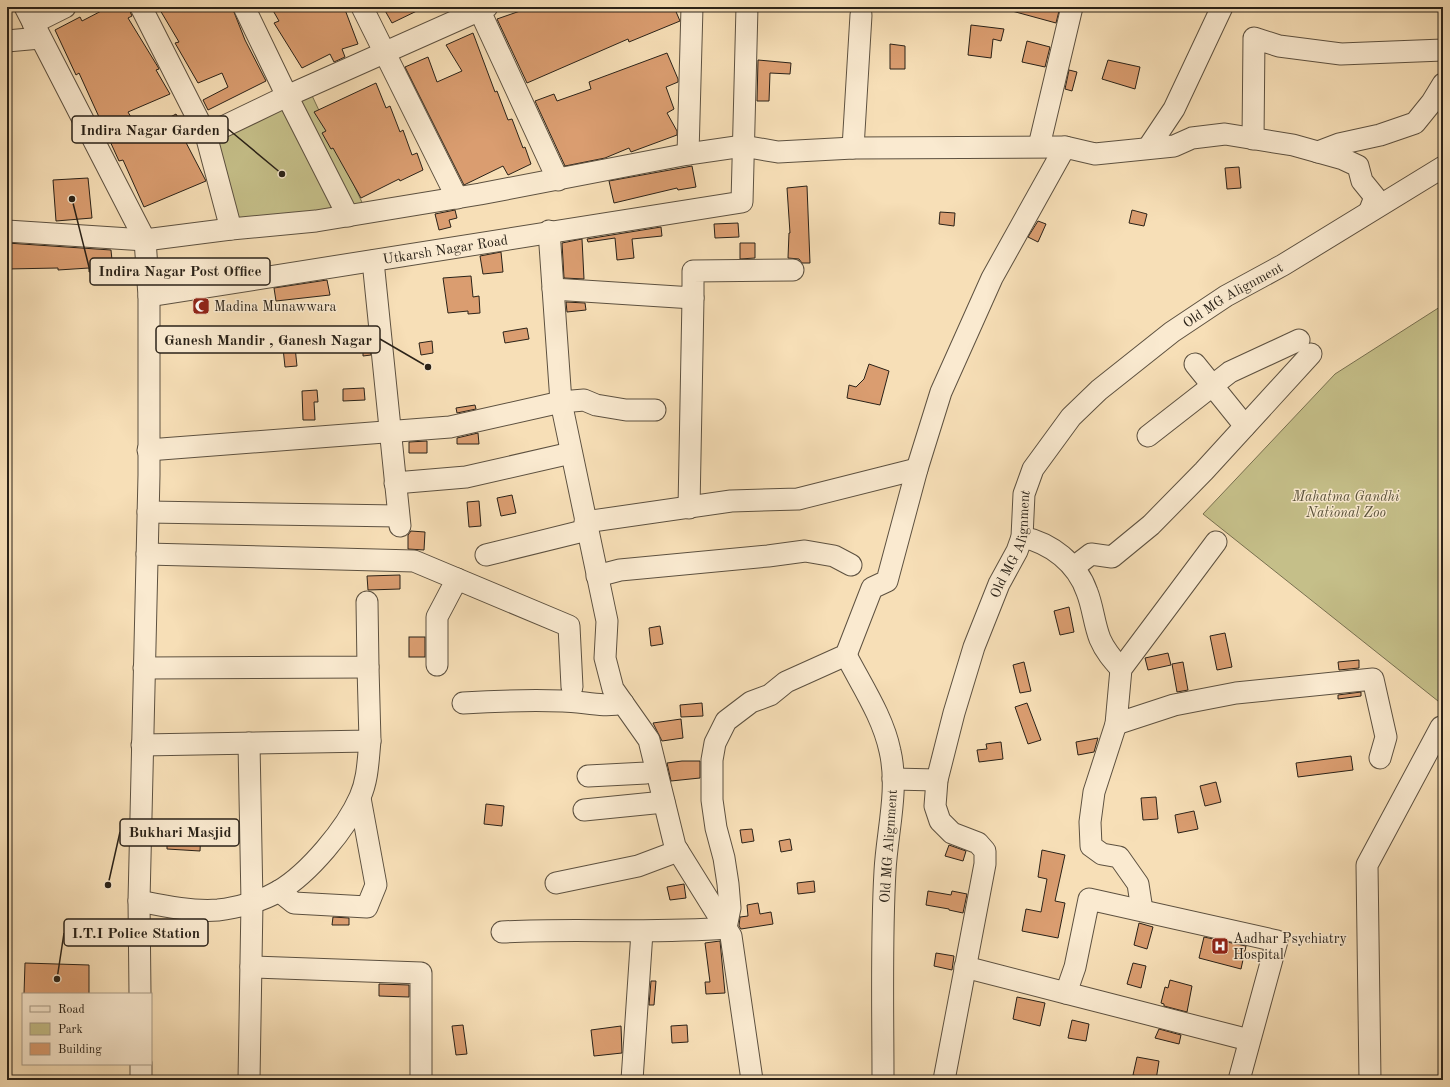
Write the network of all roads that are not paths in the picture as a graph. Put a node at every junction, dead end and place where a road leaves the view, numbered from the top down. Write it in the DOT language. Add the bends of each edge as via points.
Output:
graph roads {
  1 [pos="65,7"];
  2 [pos="141,7"];
  3 [pos="244,7"];
  4 [pos="362,7"];
  5 [pos="692,7"];
  6 [pos="748,7"];
  7 [pos="1072,7"];
  8 [pos="1222,7"];
  9 [pos="481,8"];
  10 [pos="861,15"];
  11 [pos="33,23"];
  12 [pos="7,41"];
  13 [pos="1443,50"];
  14 [pos="385,53"];
  15 [pos="1443,84"];
  16 [pos="287,96"];
  17 [pos="206,135"];
  18 [pos="1253,138"];
  19 [pos="743,146"];
  20 [pos="1039,146"];
  21 [pos="1065,147"];
  22 [pos="853,148"];
  23 [pos="1148,148"];
  24 [pos="1318,152"];
  25 [pos="688,154"];
  26 [pos="1443,166"];
  27 [pos="558,180"];
  28 [pos="457,198"];
  29 [pos="1370,210"];
  30 [pos="348,216"];
  31 [pos="231,229"];
  32 [pos="7,231"];
  33 [pos="549,231"];
  34 [pos="145,240"];
  35 [pos="373,261"];
  36 [pos="792,270"];
  37 [pos="553,290"];
  38 [pos="149,296"];
  39 [pos="693,298"];
  40 [pos="1195,364"];
  41 [pos="1212,386"];
  42 [pos="561,402"];
  43 [pos="655,410"];
  44 [pos="1245,426"];
  45 [pos="390,432"];
  46 [pos="1148,436"];
  47 [pos="148,450"];
  48 [pos="572,453"];
  49 [pos="917,469"];
  50 [pos="395,483"];
  51 [pos="689,508"];
  52 [pos="148,512"];
  53 [pos="586,526"];
  54 [pos="1022,537"];
  55 [pos="1216,542"];
  56 [pos="147,554"];
  57 [pos="486,555"];
  58 [pos="851,565"];
  59 [pos="1074,567"];
  60 [pos="597,576"];
  61 [pos="457,579"];
  62 [pos="367,602"];
  63 [pos="846,655"];
  64 [pos="437,665"];
  65 [pos="368,667"];
  66 [pos="144,668"];
  67 [pos="1121,670"];
  68 [pos="572,687"];
  69 [pos="463,703"];
  70 [pos="623,703"];
  71 [pos="1116,724"];
  72 [pos="1441,727"];
  73 [pos="370,740"];
  74 [pos="249,743"];
  75 [pos="142,745"];
  76 [pos="1380,758"];
  77 [pos="656,770"];
  78 [pos="588,776"];
  79 [pos="893,779"];
  80 [pos="937,780"];
  81 [pos="360,798"];
  82 [pos="664,802"];
  83 [pos="584,810"];
  84 [pos="678,851"];
  85 [pos="556,883"];
  86 [pos="278,891"];
  87 [pos="139,901"];
  88 [pos="252,902"];
  89 [pos="1142,910"];
  90 [pos="726,928"];
  91 [pos="502,932"];
  92 [pos="642,932"];
  93 [pos="251,967"];
  94 [pos="966,967"];
  95 [pos="140,993"];
  96 [pos="1066,994"];
  97 [pos="1249,1040"];
  98 [pos="141,1065"];
  99 [pos="141,1080"];
  100 [pos="249,1080"];
  101 [pos="421,1080"];
  102 [pos="632,1080"];
  103 [pos="752,1080"];
  104 [pos="883,1080"];
  105 [pos="944,1080"];
  106 [pos="1239,1080"];
  107 [pos="1370,1080"];
  1 -- 11 [label="street"];
  2 -- 17 [label="street"];
  3 -- 16 [label="street"];
  4 -- 14 [label="street"];
  5 -- 25 [label="street"];
  6 -- 19 [label="street"];
  7 -- 20 [label="street"];
  8 -- 23 [label="street" via="1174,109"];
  9 -- 14 [label="street"];
  9 -- 27 [label="street"];
  10 -- 22 [label="street"];
  11 -- 12 [label="street"];
  11 -- 34 [label="street"];
  13 -- 18 [label="street" via="1340,54 1279,46 1254,38"];
  14 -- 16 [label="street"];
  14 -- 28 [label="street"];
  15 -- 24 [label="street" via="1416,123"];
  16 -- 17 [label="street"];
  16 -- 30 [label="street"];
  17 -- 31 [label="street"];
  18 -- 23 [label="street" via="1225,134 1192,138 1174,146"];
  18 -- 24 [label="street"];
  19 -- 22 [label="street" via="778,152"];
  19 -- 25 [label="street"];
  19 -- 33 [label="street, Utkarsh Nagar Road" via="742,202"];
  20 -- 21 [label="street"];
  20 -- 22 [label="street"];
  21 -- 23 [label="street" via="1095,154"];
  21 -- 49 [label="street" via="992,278 941,392"];
  24 -- 29 [label="street" via="1358,166 1362,181 1375,197"];
  25 -- 27 [label="street"];
  26 -- 29 [label="street, Old MG Alignment"];
  27 -- 28 [label="street"];
  28 -- 30 [label="street"];
  29 -- 54 [label="street, Old MG Alignment" via="1282,265 1204,309 1099,390 1071,417 1047,448 1028,480 1022,510"];
  30 -- 31 [label="street"];
  31 -- 34 [label="street"];
  32 -- 34 [label="street"];
  33 -- 35 [label="street, Utkarsh Nagar Road"];
  33 -- 37 [label="street"];
  34 -- 38 [label="street"];
  35 -- 38 [label="street, Utkarsh Nagar Road"];
  35 -- 45 [label="street"];
  36 -- 39 [label="street" via="693,272"];
  37 -- 39 [label="street"];
  37 -- 42 [label="street"];
  38 -- 47 [label="street"];
  39 -- 51 [label="street"];
  40 -- 41 [label="street"];
  41 -- 44 [label="street"];
  41 -- 44 [label="street" via="1230,372 1305,347"];
  41 -- 46 [label="street"];
  42 -- 43 [label="street" via="584,400 596,405 626,410"];
  42 -- 45 [label="street" via="450,427"];
  42 -- 48 [label="street"];
  44 -- 59 [label="street" via="1151,525 1112,557 1091,554"];
  45 -- 47 [label="street"];
  45 -- 50 [label="street"];
  47 -- 52 [label="street"];
  48 -- 50 [label="street" via="466,477"];
  48 -- 53 [label="street"];
  49 -- 51 [label="street" via="798,499 731,501"];
  49 -- 63 [label="street" via="887,581 872,588"];
  50 -- 52 [label="street" via="399,521"];
  51 -- 53 [label="street"];
  52 -- 56 [label="street"];
  53 -- 57 [label="street"];
  53 -- 60 [label="street"];
  54 -- 59 [label="street" via="1038,540"];
  54 -- 80 [label="street, Old MG Alignment" via="999,584 974,647"];
  55 -- 67 [label="street"];
  56 -- 61 [label="street" via="414,561"];
  56 -- 66 [label="street"];
  58 -- 60 [label="street" via="834,556 805,551 620,570"];
  59 -- 67 [label="street" via="1088,592 1100,638"];
  60 -- 70 [label="street" via="607,621 605,658 613,689"];
  61 -- 64 [label="street" via="438,617"];
  61 -- 68 [label="street" via="569,626"];
  62 -- 65 [label="street"];
  63 -- 79 [label="street" via="885,729 891,752"];
  63 -- 90 [label="street" via="786,682 770,695 751,702 726,721 715,742 712,760 712,800 728,884 730,908"];
  65 -- 66 [label="street"];
  65 -- 73 [label="street"];
  66 -- 75 [label="street"];
  67 -- 71 [label="street"];
  69 -- 70 [label="street" via="564,701 610,706"];
  70 -- 77 [label="street" via="649,740"];
  71 -- 76 [label="street" via="1174,705 1236,693 1372,679 1386,737"];
  71 -- 89 [label="street" via="1094,792 1090,822 1091,846 1102,854 1119,857 1138,884"];
  72 -- 107 [label="street" via="1367,865"];
  73 -- 74 [label="street"];
  73 -- 81 [label="street" via="366,779"];
  74 -- 75 [label="street"];
  74 -- 88 [label="street"];
  75 -- 87 [label="street"];
  77 -- 78 [label="street" via="646,773"];
  77 -- 82 [label="street"];
  79 -- 80 [label="street, Old MG Alignment"];
  79 -- 104 [label="street, Old MG Alignment" via="883,928"];
  80 -- 94 [label="street" via="935,806 940,821 952,833 978,843 985,852"];
  81 -- 86 [label="street" via="334,840 305,871"];
  81 -- 86 [label="street" via="376,885 367,906 294,903"];
  82 -- 83 [label="street"];
  82 -- 84 [label="street" via="670,831"];
  84 -- 85 [label="street" via="638,866"];
  84 -- 90 [label="street"];
  86 -- 88 [label="street"];
  87 -- 88 [label="street" via="172,907 218,910"];
  87 -- 95 [label="street"];
  88 -- 93 [label="street"];
  89 -- 96 [label="street" via="1089,898 1075,967"];
  89 -- 97 [label="street" via="1277,941"];
  90 -- 92 [label="street"];
  90 -- 103 [label="street" via="731,936"];
  91 -- 92 [label="street" via="544,929"];
  92 -- 102 [label="street"];
  93 -- 100 [label="street"];
  93 -- 101 [label="street" via="421,973"];
  94 -- 96 [label="street"];
  94 -- 105 [label="street"];
  96 -- 97 [label="street"];
  97 -- 106 [label="street"];
  98 -- 99 [label="street"];
}
